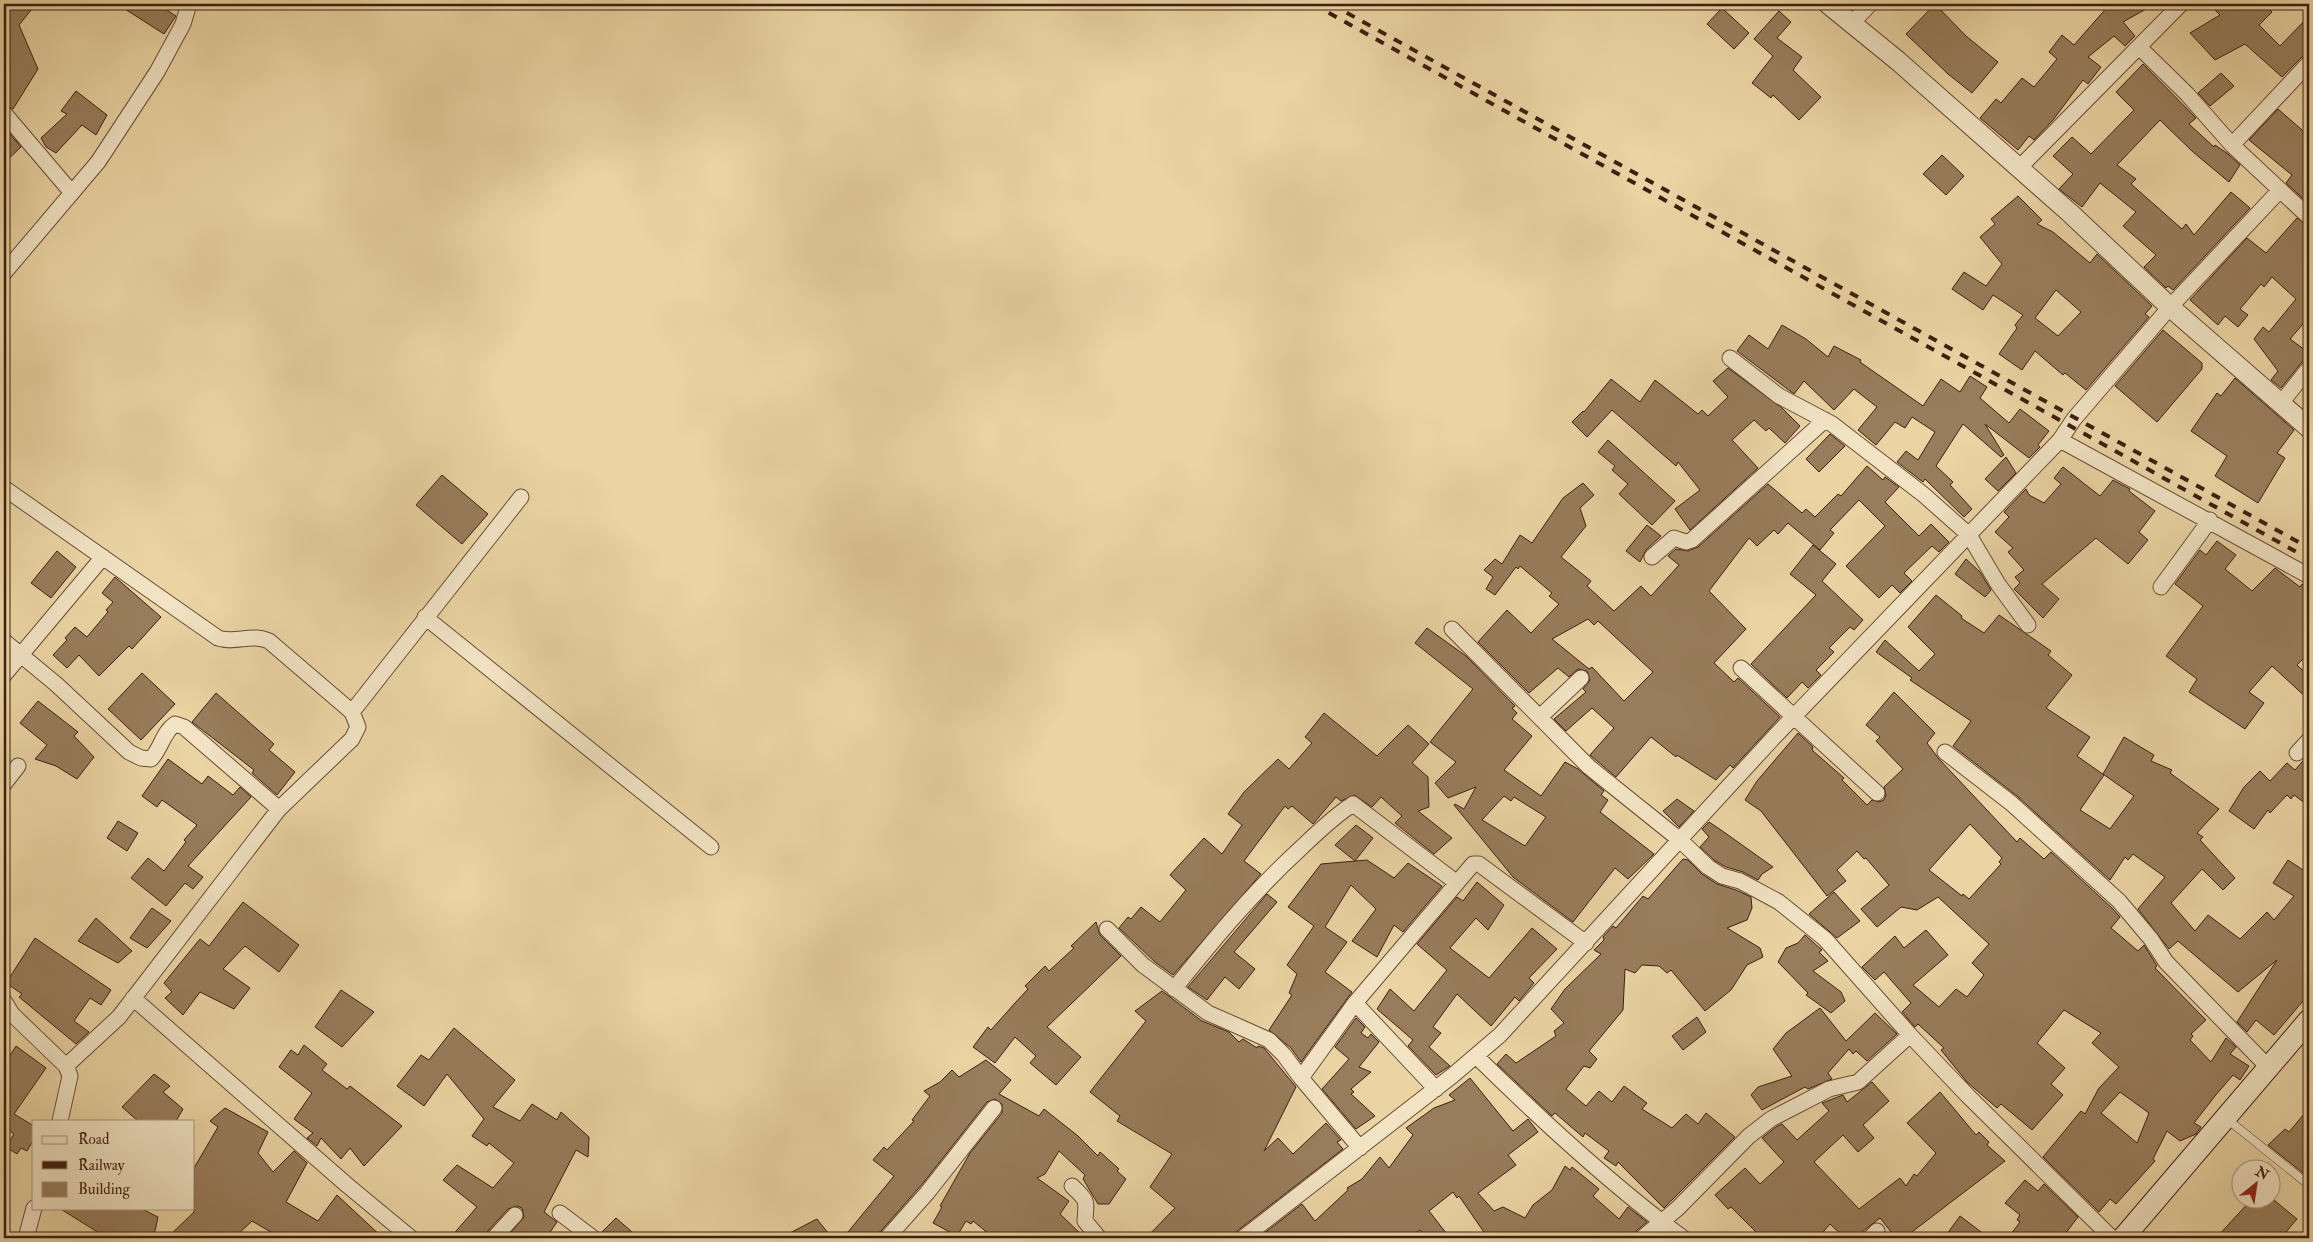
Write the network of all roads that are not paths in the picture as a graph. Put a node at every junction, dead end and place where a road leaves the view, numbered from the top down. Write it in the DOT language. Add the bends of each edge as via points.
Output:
graph roads {
  1 [pos="189,4"];
  2 [pos="1828,4"];
  3 [pos="1870,4"];
  4 [pos="2181,4"];
  5 [pos="1852,23"];
  6 [pos="2140,48"];
  7 [pos="2309,63"];
  8 [pos="4,113"];
  9 [pos="2232,145"];
  10 [pos="2019,168"];
  11 [pos="2280,190"];
  12 [pos="72,194"];
  13 [pos="2309,217"];
  14 [pos="4,272"];
  15 [pos="2170,307"];
  16 [pos="1730,358"];
  17 [pos="2309,368"];
  18 [pos="2281,403"];
  19 [pos="1825,420"];
  20 [pos="2309,428"];
  21 [pos="2060,440"];
  22 [pos="4,488"];
  23 [pos="521,497"];
  24 [pos="2210,520"];
  25 [pos="1969,535"];
  26 [pos="103,557"];
  27 [pos="1652,557"];
  28 [pos="2309,576"];
  29 [pos="2162,587"];
  30 [pos="425,617"];
  31 [pos="2028,625"];
  32 [pos="1452,629"];
  33 [pos="4,642"];
  34 [pos="23,655"];
  35 [pos="1741,668"];
  36 [pos="4,675"];
  37 [pos="1581,678"];
  38 [pos="352,712"];
  39 [pos="1541,716"];
  40 [pos="1793,718"];
  41 [pos="2309,740"];
  42 [pos="1945,752"];
  43 [pos="2297,753"];
  44 [pos="18,766"];
  45 [pos="4,784"];
  46 [pos="1877,793"];
  47 [pos="279,809"];
  48 [pos="1680,840"];
  49 [pos="711,847"];
  50 [pos="1457,883"];
  51 [pos="1107,929"];
  52 [pos="1586,943"];
  53 [pos="1174,989"];
  54 [pos="133,998"];
  55 [pos="4,1002"];
  56 [pos="1355,1003"];
  57 [pos="2309,1020"];
  58 [pos="1910,1035"];
  59 [pos="1476,1056"];
  60 [pos="66,1066"];
  61 [pos="2268,1067"];
  62 [pos="1301,1078"];
  63 [pos="1436,1089"];
  64 [pos="994,1108"];
  65 [pos="2225,1118"];
  66 [pos="60,1120"];
  67 [pos="1360,1148"];
  68 [pos="2309,1185"];
  69 [pos="1072,1186"];
  70 [pos="33,1210"];
  71 [pos="515,1214"];
  72 [pos="560,1214"];
  73 [pos="1660,1222"];
  74 [pos="26,1238"];
  75 [pos="411,1238"];
  76 [pos="494,1238"];
  77 [pos="593,1238"];
  78 [pos="887,1238"];
  79 [pos="1099,1238"];
  80 [pos="1243,1238"];
  81 [pos="1642,1238"];
  82 [pos="1683,1238"];
  83 [pos="2112,1238"];
  84 [pos="2123,1238"];
  1 -- 12 [label="street" via="157,72 98,162"];
  2 -- 5 [label="street"];
  3 -- 5 [label="street"];
  4 -- 6 [label="street"];
  5 -- 10 [label="street"];
  6 -- 9 [label="street"];
  6 -- 10 [label="street"];
  7 -- 9 [label="street"];
  8 -- 12 [label="street"];
  9 -- 11 [label="street"];
  10 -- 15 [label="street"];
  11 -- 13 [label="street"];
  11 -- 15 [label="street"];
  12 -- 14 [label="street"];
  15 -- 18 [label="street"];
  15 -- 21 [label="street" via="2074,419"];
  16 -- 19 [label="street" via="1779,396"];
  17 -- 18 [label="street"];
  18 -- 20 [label="street"];
  19 -- 25 [label="street" via="1924,495"];
  19 -- 27 [label="street" via="1692,540 1674,538"];
  21 -- 24 [label="street"];
  21 -- 25 [label="street"];
  22 -- 26 [label="street"];
  23 -- 30 [label="street"];
  24 -- 28 [label="street"];
  24 -- 29 [label="street"];
  25 -- 31 [label="street" via="1998,584"];
  25 -- 40 [label="street"];
  26 -- 34 [label="street"];
  26 -- 38 [label="street" via="218,638 228,641 254,636 269,641"];
  30 -- 38 [label="street"];
  30 -- 49 [label="street"];
  32 -- 39 [label="street"];
  33 -- 34 [label="street"];
  34 -- 36 [label="street"];
  34 -- 47 [label="street" via="129,752 151,759 168,729 175,724 184,727"];
  35 -- 40 [label="street"];
  37 -- 39 [label="street"];
  38 -- 47 [label="street" via="358,727 352,739"];
  39 -- 48 [label="street" via="1589,767"];
  40 -- 46 [label="street"];
  40 -- 48 [label="street"];
  41 -- 43 [label="street"];
  42 -- 61 [label="street" via="2011,804 2119,902 2166,962"];
  44 -- 45 [label="street"];
  47 -- 54 [label="street"];
  48 -- 52 [label="street"];
  48 -- 58 [label="street" via="1708,867 1779,902 1825,939"];
  50 -- 52 [label="street" via="1473,864 1479,864"];
  50 -- 53 [label="street" via="1353,804 1337,814 1268,878"];
  50 -- 56 [label="street"];
  51 -- 53 [label="street" via="1143,965"];
  52 -- 59 [label="street" via="1500,1035"];
  53 -- 62 [label="street" via="1208,1013 1269,1040"];
  54 -- 60 [label="street" via="119,1017"];
  54 -- 75 [label="street"];
  55 -- 60 [label="street"];
  56 -- 62 [label="street"];
  56 -- 63 [label="street"];
  57 -- 61 [label="main road"];
  58 -- 73 [label="street" via="1858,1082 1829,1089 1771,1119 1749,1136 1677,1210"];
  58 -- 83 [label="street"];
  59 -- 63 [label="street"];
  59 -- 73 [label="street" via="1543,1122"];
  60 -- 66 [label="street" via="70,1076"];
  61 -- 65 [label="main road"];
  62 -- 67 [label="street"];
  63 -- 67 [label="street"];
  64 -- 78 [label="street" via="927,1194"];
  65 -- 68 [label="lane"];
  65 -- 84 [label="main road"];
  67 -- 80 [label="street"];
  69 -- 79 [label="street" via="1085,1200 1088,1209 1086,1221"];
  70 -- 74 [label="street"];
  71 -- 76 [label="street"];
  72 -- 77 [label="street"];
  73 -- 81 [label="street"];
  73 -- 82 [label="street"];
}
